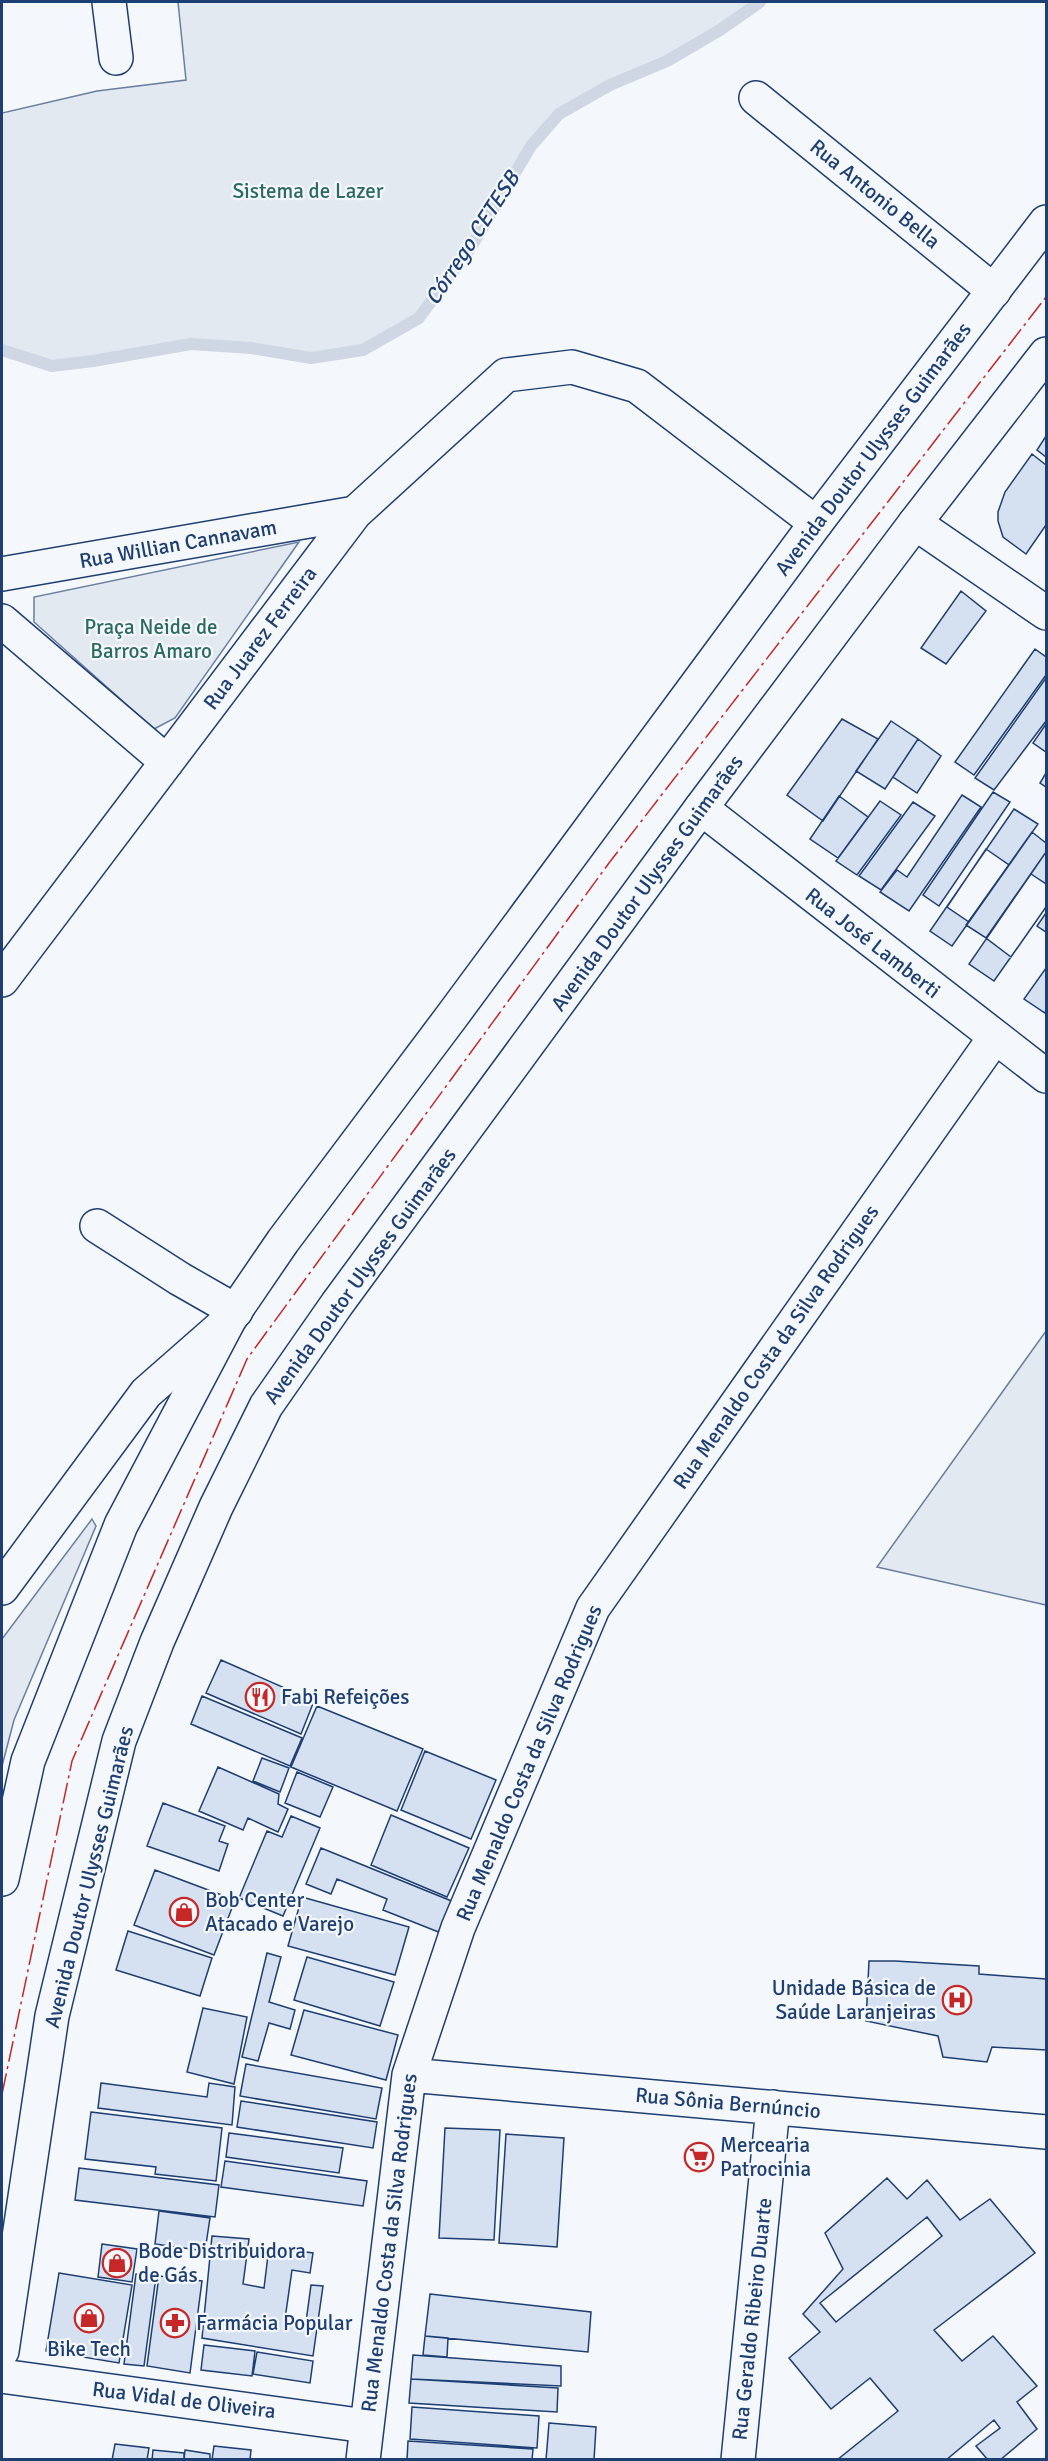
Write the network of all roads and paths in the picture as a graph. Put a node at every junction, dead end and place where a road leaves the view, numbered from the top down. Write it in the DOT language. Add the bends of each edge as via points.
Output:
graph roads {
  1 [pos="109,2"];
  2 [pos="116,58"];
  3 [pos="756,98"];
  4 [pos="1047,222"];
  5 [pos="994,291"];
  6 [pos="1047,354"];
  7 [pos="355,513"];
  8 [pos="816,523"];
  9 [pos="915,523"];
  10 [pos="2,574"];
  11 [pos="1047,613"];
  12 [pos="2,621"];
  13 [pos="167,762"];
  14 [pos="701,808"];
  15 [pos="2,980"];
  16 [pos="995,1037"];
  17 [pos="1047,1076"];
  18 [pos="97,1226"];
  19 [pos="232,1315"];
  20 [pos="2,1588"];
  21 [pos="2,1879"];
  22 [pos="409,2075"];
  23 [pos="773,2107"];
  24 [pos="1047,2132"];
  25 [pos="2,2351"];
  26 [pos="2,2376"];
  27 [pos="366,2426"];
  28 [pos="363,2460"];
  29 [pos="738,2460"];
  1 -- 2 [label="street"];
  3 -- 5 [label="street, Rua Antonio Bella"];
  4 -- 5 [label="street, Avenida Doutor Ulysses Guimarães"];
  5 -- 8 [label="street, Avenida Doutor Ulysses Guimarães"];
  6 -- 9 [label="street, Avenida Doutor Ulysses Guimarães"];
  7 -- 8 [label="street, Rua Juarez Ferreira" via="506,375 572,367 637,386"];
  7 -- 10 [label="street, Rua Willian Cannavam"];
  7 -- 13 [label="street, Rua Juarez Ferreira"];
  8 -- 19 [label="street, Avenida Doutor Ulysses Guimarães" via="283,1240"];
  9 -- 11 [label="street"];
  9 -- 14 [label="street, Avenida Doutor Ulysses Guimarães"];
  12 -- 13 [label="street"];
  13 -- 15 [label="street, Rua Juarez Ferreira"];
  14 -- 16 [label="street, Rua José Lamberti"];
  14 -- 25 [label="street, Avenida Doutor Ulysses Guimarães" via="266,1406 216,1507 119,1741 52,2016"];
  16 -- 17 [label="street, Rua José Lamberti"];
  16 -- 22 [label="street, Rua Menaldo Costa da Silva Rodrigues" via="593,1608 458,1928"];
  18 -- 19 [label="street"];
  19 -- 20 [label="street" via="146,1392"];
  19 -- 21 [label="street, Avenida Doutor Ulysses Guimarães" via="121,1525 28,1761"];
  22 -- 23 [label="street, Rua Sônia Bernúncio"];
  22 -- 27 [label="street, Rua Menaldo Costa da Silva Rodrigues"];
  23 -- 24 [label="street, Rua Sônia Bernúncio"];
  23 -- 29 [label="street, Rua Geraldo Ribeiro Duarte"];
  26 -- 27 [label="street, Rua Vidal de Oliveira"];
  27 -- 28 [label="street, Rua Menaldo Costa da Silva Rodrigues"];
}
